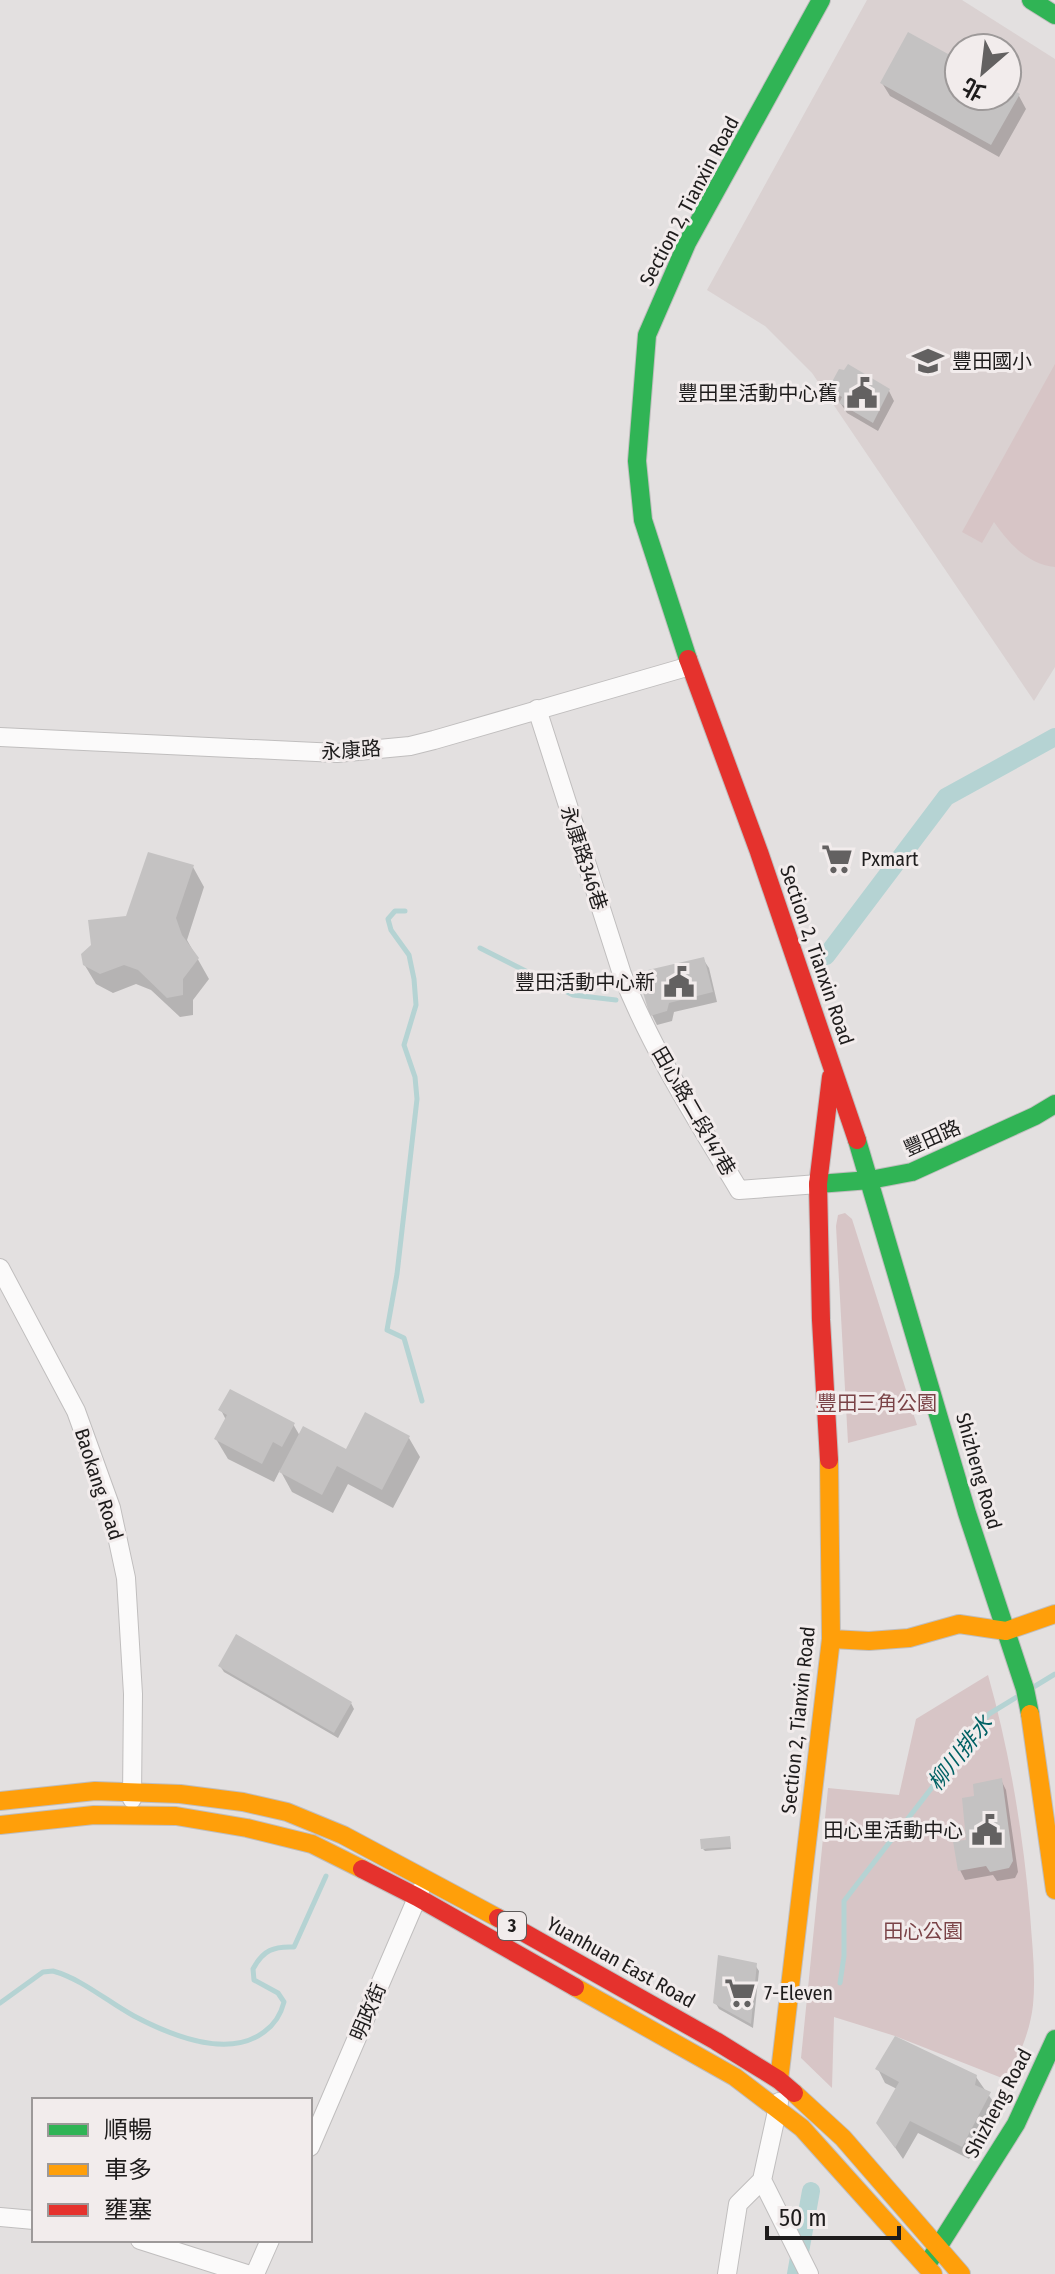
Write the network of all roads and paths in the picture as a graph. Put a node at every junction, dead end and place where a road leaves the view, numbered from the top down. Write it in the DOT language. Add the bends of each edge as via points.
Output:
graph roads {
  1 [pos="821,0"];
  2 [pos="1031,0"];
  3 [pos="1055,15"];
  4 [pos="690,666"];
  5 [pos="537,709"];
  6 [pos="0,737"];
  7 [pos="635,1005"];
  8 [pos="832,1069"];
  9 [pos="1055,1104"];
  10 [pos="870,1180"];
  11 [pos="818,1184"];
  12 [pos="0,1268"];
  13 [pos="1055,1614"];
  14 [pos="1006,1631"];
  15 [pos="831,1639"];
  16 [pos="132,1791"];
  17 [pos="0,1801"];
  18 [pos="133,1814"];
  19 [pos="0,1825"];
  20 [pos="426,1878"];
  21 [pos="1055,1890"];
  22 [pos="417,1897"];
  23 [pos="1055,2039"];
  24 [pos="779,2080"];
  25 [pos="778,2108"];
  26 [pos="312,2142"];
  27 [pos="762,2180"];
  28 [pos="0,2217"];
  29 [pos="32,2220"];
  30 [pos="146,2242"];
  31 [pos="269,2242"];
  32 [pos="939,2249"];
  33 [pos="929,2270"];
  34 [pos="247,2274"];
  35 [pos="255,2274"];
  36 [pos="727,2274"];
  37 [pos="809,2274"];
  38 [pos="961,2274"];
  1 -- 4 [label="street, Section 2, Tianxin Road" via="687,243 647,335 637,461 643,520"];
  2 -- 3 [label="street"];
  4 -- 5 [label="street, 永康路"];
  4 -- 8 [label="street, Section 2, Tianxin Road"];
  5 -- 6 [label="street, 永康路" via="410,746 337,753"];
  5 -- 7 [label="street, 永康路346巷" via="595,897"];
  7 -- 11 [label="street, 田心路二段147巷" via="739,1190"];
  8 -- 10 [label="street, Shizheng Road"];
  8 -- 11 [label="street, Section 2, Tianxin Road"];
  9 -- 10 [label="street, 豐田路" via="912,1172"];
  10 -- 11 [label="street, 豐田路"];
  10 -- 14 [label="street, Shizheng Road"];
  11 -- 15 [label="street, Section 2, Tianxin Road"];
  12 -- 16 [label="street, Baokang Road" via="76,1411 111,1508 126,1578"];
  13 -- 14 [label="street"];
  14 -- 15 [label="street" via="959,1624 909,1638"];
  14 -- 21 [label="street, Shizheng Road" via="1030,1713"];
  15 -- 24 [label="street, Section 2, Tianxin Road"];
  16 -- 17 [label="street, Yuanhuan East Road / 3"];
  16 -- 18 [label="street, Baokang Road"];
  16 -- 20 [label="street, Yuanhuan East Road / 3" via="243,1802 287,1812"];
  18 -- 19 [label="street, 3"];
  18 -- 22 [label="street, 3" via="176,1816 312,1844"];
  20 -- 22 [label="street, 明政街"];
  20 -- 24 [label="street, Yuanhuan East Road / 3"];
  22 -- 25 [label="street, 3" via="735,2077"];
  22 -- 26 [label="street, 明政街"];
  23 -- 32 [label="street, Shizheng Road" via="1016,2124"];
  24 -- 25 [label="street"];
  24 -- 32 [label="street, Yuanhuan East Road / 3" via="843,2138"];
  25 -- 27 [label="street"];
  25 -- 33 [label="street, 3"];
  27 -- 36 [label="street" via="738,2204"];
  27 -- 37 [label="street"];
  28 -- 29 [label="street"];
  30 -- 34 [label="street"];
  31 -- 35 [label="street"];
  32 -- 33 [label="street, Shizheng Road"];
  32 -- 38 [label="street, Yuanhuan East Road / 3"];
}
